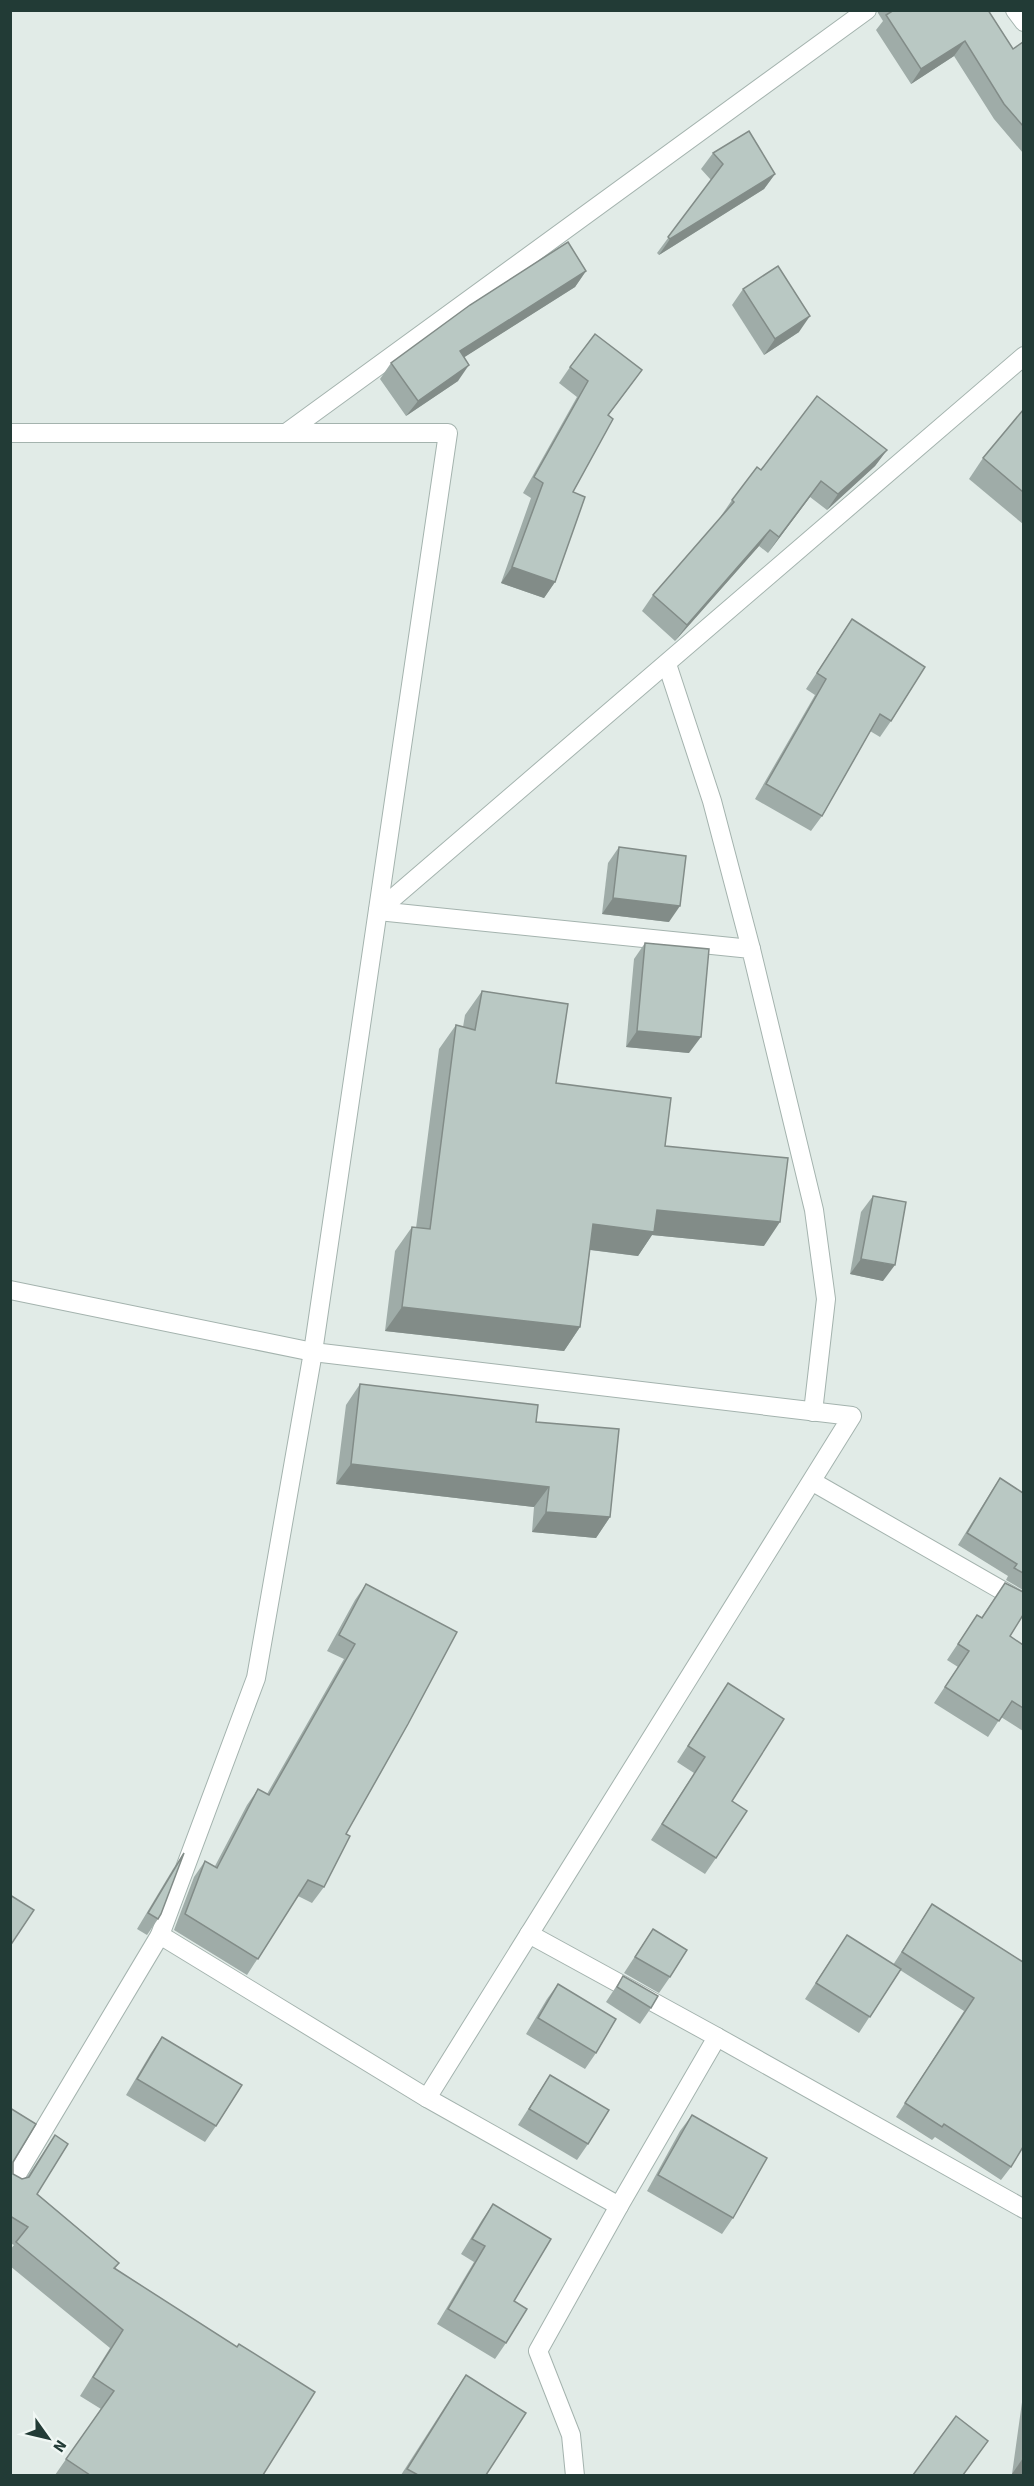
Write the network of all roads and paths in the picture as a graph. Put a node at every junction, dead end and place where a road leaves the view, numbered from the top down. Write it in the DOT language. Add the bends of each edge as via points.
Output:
graph roads {
  1 [pos="867,10"];
  2 [pos="1015,10"];
  3 [pos="1023,22"];
  4 [pos="1023,356"];
  5 [pos="10,433"];
  6 [pos="286,433"];
  7 [pos="667,664"];
  8 [pos="378,911"];
  9 [pos="752,949"];
  10 [pos="10,1290"];
  11 [pos="313,1352"];
  12 [pos="813,1412"];
  13 [pos="813,1482"];
  14 [pos="1023,1603"];
  15 [pos="529,1934"];
  16 [pos="160,1935"];
  17 [pos="717,2037"];
  18 [pos="426,2098"];
  19 [pos="10,2186"];
  20 [pos="619,2205"];
  21 [pos="1023,2209"];
  22 [pos="575,2475"];
  1 -- 6 [label="street"];
  2 -- 3 [label="street"];
  4 -- 7 [label="street"];
  5 -- 6 [label="street"];
  6 -- 8 [label="street" via="448,434"];
  7 -- 8 [label="street"];
  7 -- 9 [label="street" via="712,801"];
  8 -- 9 [label="street"];
  8 -- 11 [label="street"];
  9 -- 12 [label="street" via="816,1221 826,1299"];
  10 -- 11 [label="street"];
  11 -- 12 [label="street"];
  11 -- 16 [label="street" via="256,1678"];
  12 -- 13 [label="street" via="852,1416"];
  13 -- 14 [label="street"];
  13 -- 15 [label="street"];
  15 -- 17 [label="street"];
  15 -- 18 [label="street"];
  16 -- 18 [label="street"];
  16 -- 19 [label="street"];
  17 -- 20 [label="street"];
  17 -- 21 [label="street"];
  18 -- 20 [label="street"];
  20 -- 22 [label="street" via="538,2351 570,2435"];
}
